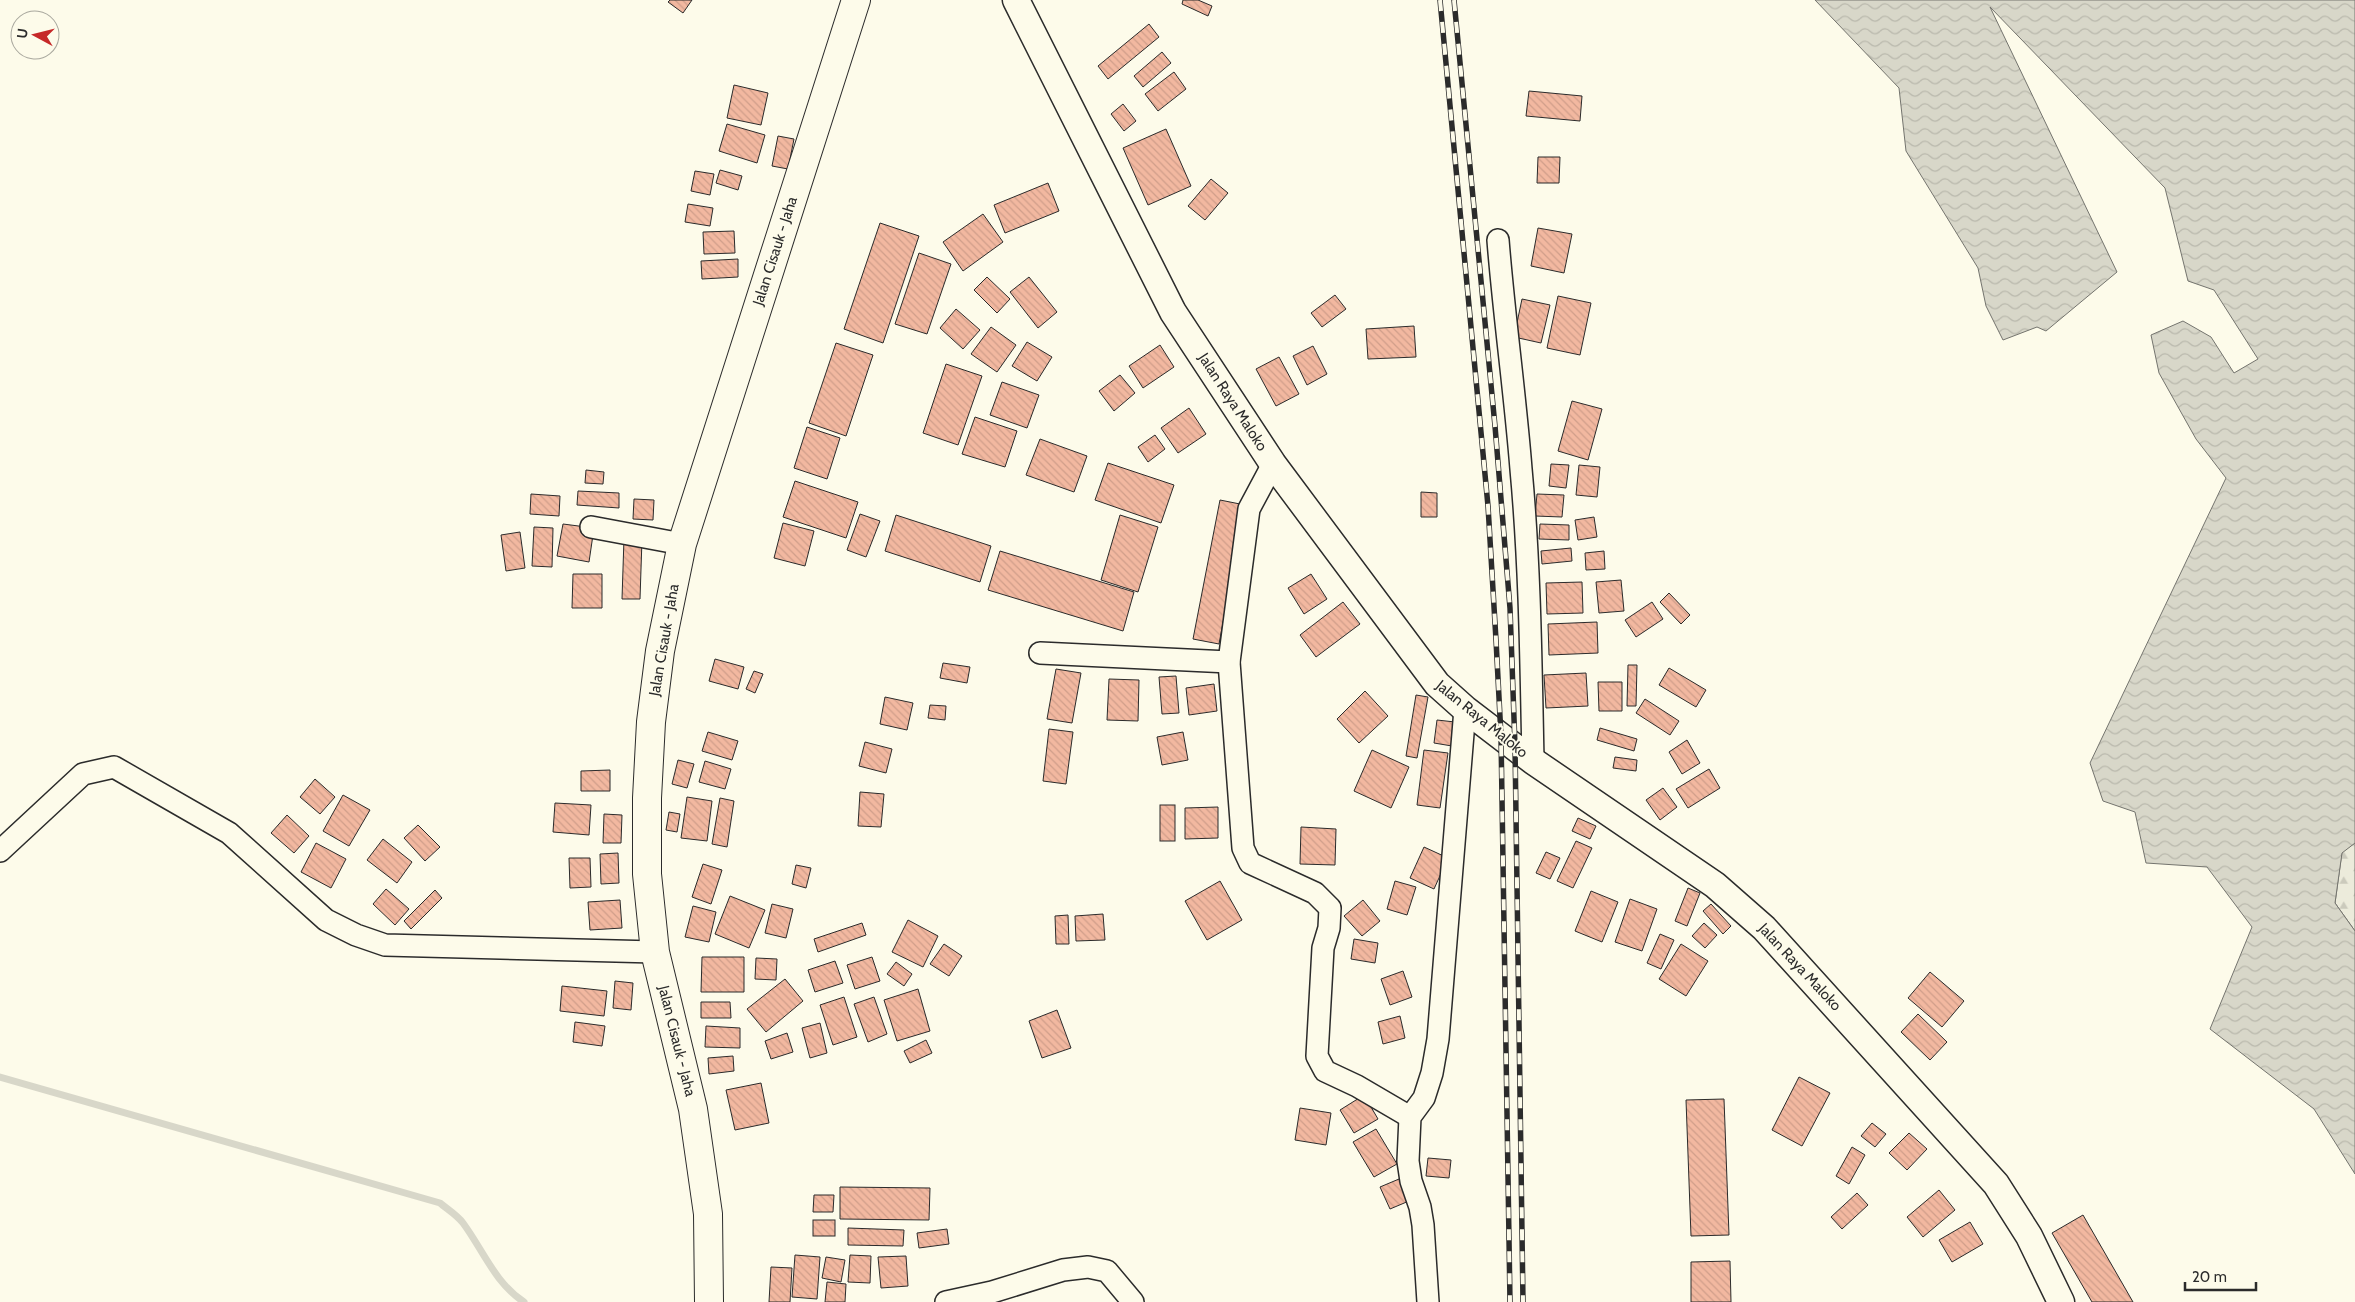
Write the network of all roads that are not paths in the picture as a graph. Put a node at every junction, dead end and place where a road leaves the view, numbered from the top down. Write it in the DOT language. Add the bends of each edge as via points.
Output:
graph roads {
  1 [pos="856,0"];
  2 [pos="1016,0"];
  3 [pos="1498,240"];
  4 [pos="1274,464"];
  5 [pos="592,527"];
  6 [pos="682,544"];
  7 [pos="1040,653"];
  8 [pos="1228,662"];
  9 [pos="1465,709"];
  10 [pos="1533,761"];
  11 [pos="0,851"];
  12 [pos="655,952"];
  13 [pos="1410,1117"];
  14 [pos="709,1302"];
  15 [pos="946,1302"];
  16 [pos="1133,1302"];
  17 [pos="1428,1302"];
  18 [pos="2061,1302"];
  1 -- 6 [label="main road, Jalan Cisauk - Jaha"];
  2 -- 4 [label="street, Jalan Raya Maloko" via="1173,312"];
  3 -- 10 [label="street" via="1521,469"];
  4 -- 8 [label="street" via="1249,509"];
  4 -- 9 [label="street, Jalan Raya Maloko" via="1410,650 1437,684"];
  5 -- 6 [label="street"];
  6 -- 12 [label="main road, Jalan Cisauk - Jaha" via="660,651 651,722 647,874"];
  7 -- 8 [label="street"];
  8 -- 13 [label="street" via="1243,848 1250,863 1316,894 1330,908 1323,948 1317,1056 1325,1071"];
  9 -- 10 [label="street, Jalan Raya Maloko"];
  9 -- 13 [label="street" via="1438,1039 1424,1098"];
  10 -- 18 [label="street, Jalan Raya Maloko" via="1715,885 1764,928 1996,1184 2029,1236"];
  11 -- 12 [label="street" via="83,774 114,767 229,833 326,920 356,936 386,946"];
  12 -- 14 [label="main road, Jalan Cisauk - Jaha" via="693,1108 708,1214"];
  13 -- 17 [label="street" via="1408,1161 1423,1225"];
  15 -- 16 [label="street" via="1063,1270 1088,1267 1107,1271"];
}
